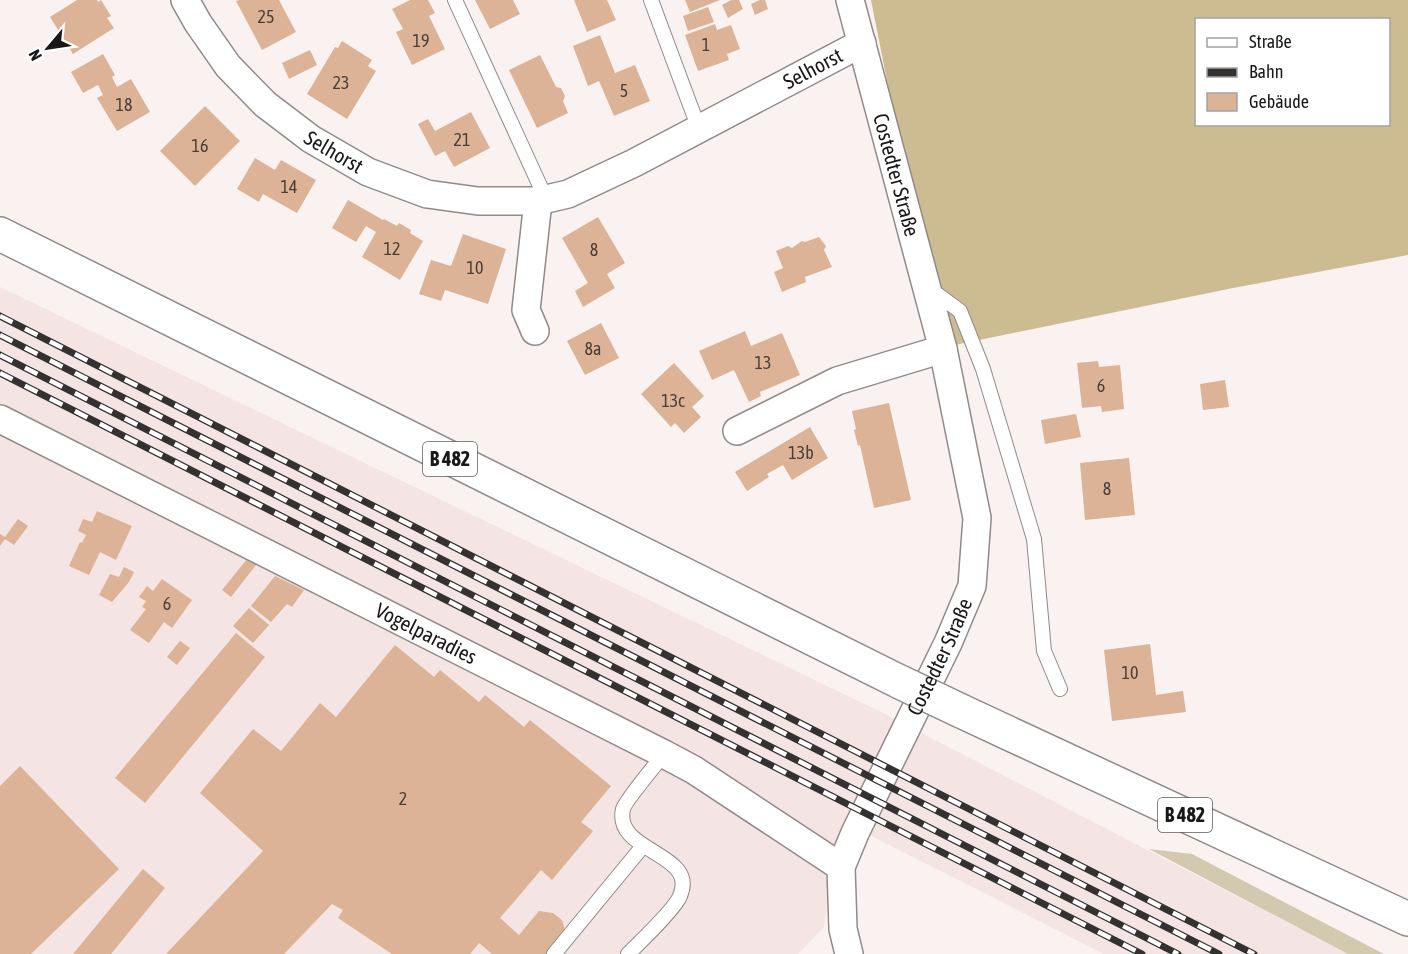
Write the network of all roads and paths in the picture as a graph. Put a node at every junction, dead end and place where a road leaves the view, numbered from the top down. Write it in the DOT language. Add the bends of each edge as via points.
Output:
graph roads {
  1 [pos="185,0"];
  2 [pos="455,0"];
  3 [pos="651,0"];
  4 [pos="850,0"];
  5 [pos="861,43"];
  6 [pos="699,129"];
  7 [pos="542,200"];
  8 [pos="0,234"];
  9 [pos="926,286"];
  10 [pos="535,331"];
  11 [pos="943,349"];
  12 [pos="0,418"];
  13 [pos="737,431"];
  14 [pos="1060,690"];
  15 [pos="664,754"];
  16 [pos="643,846"];
  17 [pos="841,867"];
  18 [pos="1408,919"];
  19 [pos="554,954"];
  20 [pos="628,954"];
  21 [pos="849,954"];
  1 -- 7 [label="street, Selhorst" via="228,66 265,104 311,139 368,172 427,194 478,201"];
  2 -- 7 [label="lane"];
  3 -- 6 [label="lane"];
  4 -- 5 [label="street, Costedter Straße"];
  5 -- 6 [label="street, Selhorst"];
  5 -- 9 [label="street, Costedter Straße"];
  6 -- 7 [label="street, Selhorst" via="598,181"];
  7 -- 10 [label="street" via="526,310"];
  8 -- 18 [label="main road, B 482, bridge" via="900,682"];
  9 -- 11 [label="street, Costedter Straße"];
  9 -- 14 [label="lane" via="960,311 983,369 1034,538 1044,651"];
  11 -- 13 [label="street" via="837,381"];
  11 -- 17 [label="street, Costedter Straße" via="977,518 972,586"];
  12 -- 15 [label="street, Vogelparadies"];
  15 -- 16 [label="lane" via="623,808 623,822"];
  15 -- 17 [label="street, Vogelparadies"];
  16 -- 19 [label="lane"];
  16 -- 20 [label="lane" via="668,860 681,873 684,886 679,899"];
  17 -- 21 [label="street, Costedter Straße" via="843,929"];
}
